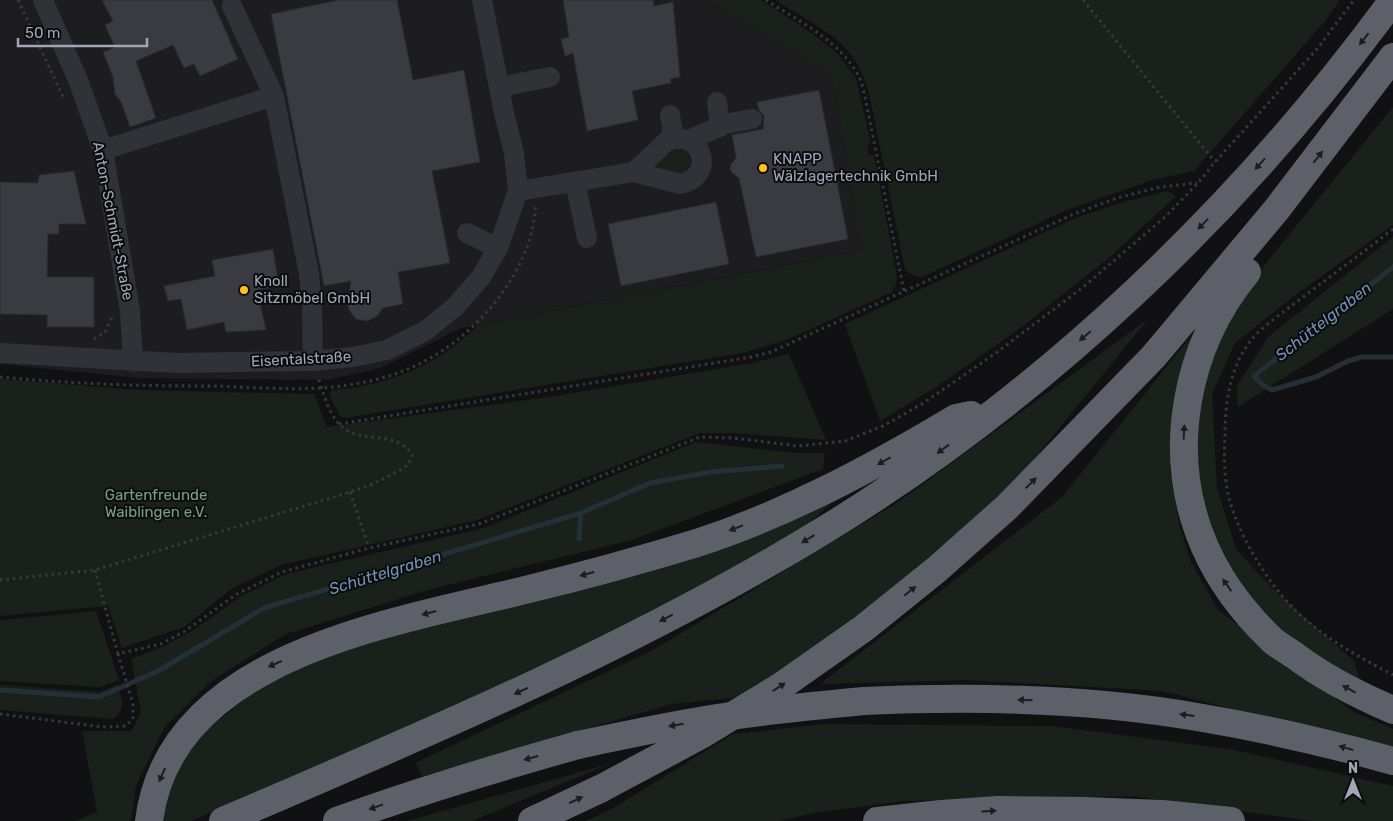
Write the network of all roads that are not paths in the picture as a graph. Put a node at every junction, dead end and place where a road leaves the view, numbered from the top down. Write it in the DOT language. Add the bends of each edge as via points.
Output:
graph roads {
  1 [pos="43,0"];
  2 [pos="482,0"];
  3 [pos="1393,0"];
  4 [pos="232,6"];
  5 [pos="1393,57"];
  6 [pos="550,76"];
  7 [pos="499,87"];
  8 [pos="274,96"];
  9 [pos="717,102"];
  10 [pos="670,115"];
  11 [pos="752,119"];
  12 [pos="720,127"];
  13 [pos="681,140"];
  14 [pos="103,150"];
  15 [pos="634,172"];
  16 [pos="575,182"];
  17 [pos="518,191"];
  18 [pos="1278,209"];
  19 [pos="467,234"];
  20 [pos="587,238"];
  21 [pos="498,248"];
  22 [pos="0,353"];
  23 [pos="313,361"];
  24 [pos="133,362"];
  25 [pos="996,409"];
  26 [pos="1393,710"];
  27 [pos="1393,761"];
  28 [pos="149,821"];
  29 [pos="223,821"];
  30 [pos="337,821"];
  31 [pos="532,821"];
  32 [pos="877,821"];
  33 [pos="1231,821"];
  1 -- 14 [label="street, Anton-Schmidt-Straße" via="78,80"];
  2 -- 7 [label="street, Eisentalstraße"];
  3 -- 25 [label="highway, one-way" via="1283,138 1172,256 1095,327"];
  4 -- 8 [label="street"];
  18 -- 5 [label="highway, one-way"];
  6 -- 7 [label="street"];
  7 -- 17 [label="street, Eisentalstraße" via="514,153"];
  8 -- 14 [label="street"];
  8 -- 23 [label="street" via="310,274"];
  9 -- 12 [label="street"];
  10 -- 13 [label="street"];
  11 -- 12 [label="street"];
  12 -- 13 [label="street"];
  13 -- 15 [label="street" via="667,141"];
  13 -- 15 [label="street" via="695,144 702,157 702,165 694,178 688,182 672,183"];
  14 -- 24 [label="street, Anton-Schmidt-Straße" via="130,311"];
  15 -- 16 [label="street"];
  16 -- 17 [label="street"];
  16 -- 20 [label="street"];
  17 -- 21 [label="street, Eisentalstraße"];
  26 -- 18 [label="highway, one-way" via="1312,669 1273,641 1241,606 1220,576 1194,520 1183,450 1191,381 1214,321 1234,288 1263,252"];
  31 -- 18 [label="highway, one-way" via="701,735 780,687 864,628 936,570 1006,507 1154,356"];
  19 -- 21 [label="street"];
  21 -- 23 [label="street, Eisentalstraße" via="481,277 455,307 425,331 387,350"];
  22 -- 24 [label="street, Eisentalstraße"];
  23 -- 24 [label="street, Eisentalstraße"];
  25 -- 28 [label="highway, one-way" via="956,418 841,484 700,542 378,627 270,666 211,706 186,732 158,781"];
  25 -- 29 [label="highway, one-way" via="908,475 830,526 708,597 445,726"];
  27 -- 30 [label="highway, one-way, bridge" via="1278,732 1196,716 1124,707 983,698 864,701 706,719 578,745 485,771"];
  32 -- 33 [label="highway, one-way" via="997,810 1162,814"];
}
